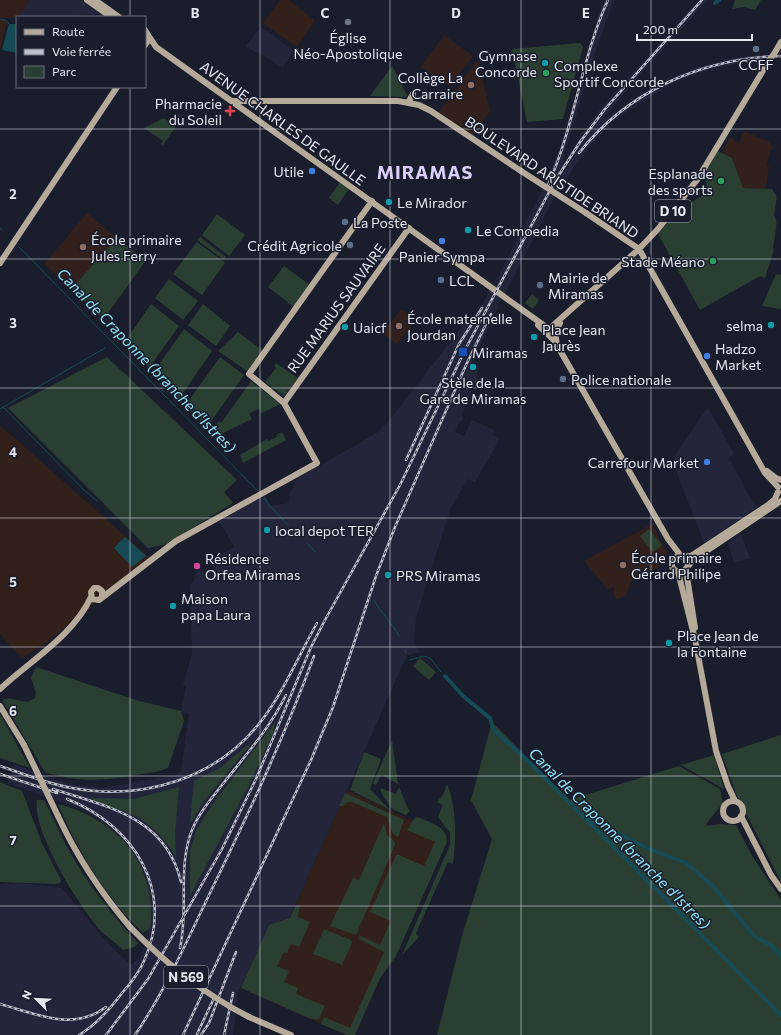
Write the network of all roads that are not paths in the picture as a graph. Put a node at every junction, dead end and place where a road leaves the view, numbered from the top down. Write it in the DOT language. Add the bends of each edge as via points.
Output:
graph roads {
  1 [pos="87,0"];
  2 [pos="95,0"];
  3 [pos="110,16"];
  4 [pos="118,16"];
  5 [pos="146,32"];
  6 [pos="150,38"];
  7 [pos="781,42"];
  8 [pos="146,44"];
  9 [pos="146,45"];
  10 [pos="156,47"];
  11 [pos="116,88"];
  12 [pos="413,94"];
  13 [pos="232,101"];
  14 [pos="408,102"];
  15 [pos="372,201"];
  16 [pos="409,228"];
  17 [pos="639,249"];
  18 [pos="0,262"];
  19 [pos="552,334"];
  20 [pos="284,403"];
  21 [pos="314,457"];
  22 [pos="308,468"];
  23 [pos="780,488"];
  24 [pos="781,501"];
  25 [pos="668,539"];
  26 [pos="682,556"];
  27 [pos="673,560"];
  28 [pos="687,568"];
  29 [pos="678,572"];
  30 [pos="695,639"];
  31 [pos="1,688"];
  32 [pos="0,706"];
  33 [pos="728,786"];
  34 [pos="735,801"];
  35 [pos="726,804"];
  36 [pos="741,816"];
  37 [pos="732,820"];
  38 [pos="748,831"];
  39 [pos="781,889"];
  40 [pos="291,1035"];
  1 -- 3 [label="main road"];
  2 -- 4 [label="main road"];
  5 -- 6 [label="main road, AVENUE CHARLES DE GAULLE"];
  6 -- 8 [label="main road"];
  6 -- 10 [label="main road, AVENUE CHARLES DE GAULLE"];
  7 -- 17 [label="main road, D 10" via="697,180"];
  9 -- 10 [label="main road, AVENUE CHARLES DE GAULLE"];
  10 -- 13 [label="main road, AVENUE CHARLES DE GAULLE"];
  11 -- 18 [label="main road"];
  12 -- 14 [label="main road"];
  13 -- 14 [label="main road, BOULEVARD ARISTIDE BRIAND"];
  13 -- 15 [label="main road, AVENUE CHARLES DE GAULLE"];
  14 -- 17 [label="main road, BOULEVARD ARISTIDE BRIAND, bridge" via="431,111"];
  15 -- 16 [label="main road, AVENUE CHARLES DE GAULLE"];
  15 -- 20 [label="main road" via="249,375"];
  16 -- 19 [label="main road, AVENUE CHARLES DE GAULLE"];
  16 -- 20 [label="main road, RUE MARIUS SAUVAIRE"];
  17 -- 19 [label="main road" via="563,319"];
  17 -- 23 [label="main road, BOULEVARD ARISTIDE BRIAND" via="768,477"];
  19 -- 25 [label="main road"];
  20 -- 21 [label="main road"];
  21 -- 22 [label="main road"];
  21 -- 22 [label="main road" via="317,463"];
  22 -- 31 [label="main road" via="176,541 98,596 68,631"];
  23 -- 26 [label="main road" via="775,499 768,505 691,556"];
  24 -- 28 [label="main road" via="701,554"];
  25 -- 26 [label="main road"];
  25 -- 27 [label="main road"];
  26 -- 27 [label="main road"];
  26 -- 28 [label="main road" via="687,560"];
  27 -- 29 [label="main road" via="672,567"];
  28 -- 29 [label="main road"];
  28 -- 30 [label="main road"];
  29 -- 30 [label="main road"];
  30 -- 33 [label="main road" via="717,752"];
  32 -- 40 [label="main road, N 569, bridge" via="24,745 74,848 90,875 130,927 157,954 224,1004"];
  33 -- 34 [label="main road"];
  33 -- 35 [label="main road"];
  34 -- 35 [label="main road"];
  34 -- 36 [label="main road" via="742,807"];
  35 -- 37 [label="main road" via="724,813"];
  36 -- 37 [label="main road"];
  36 -- 38 [label="main road"];
  37 -- 38 [label="main road"];
  38 -- 39 [label="main road"];
}
